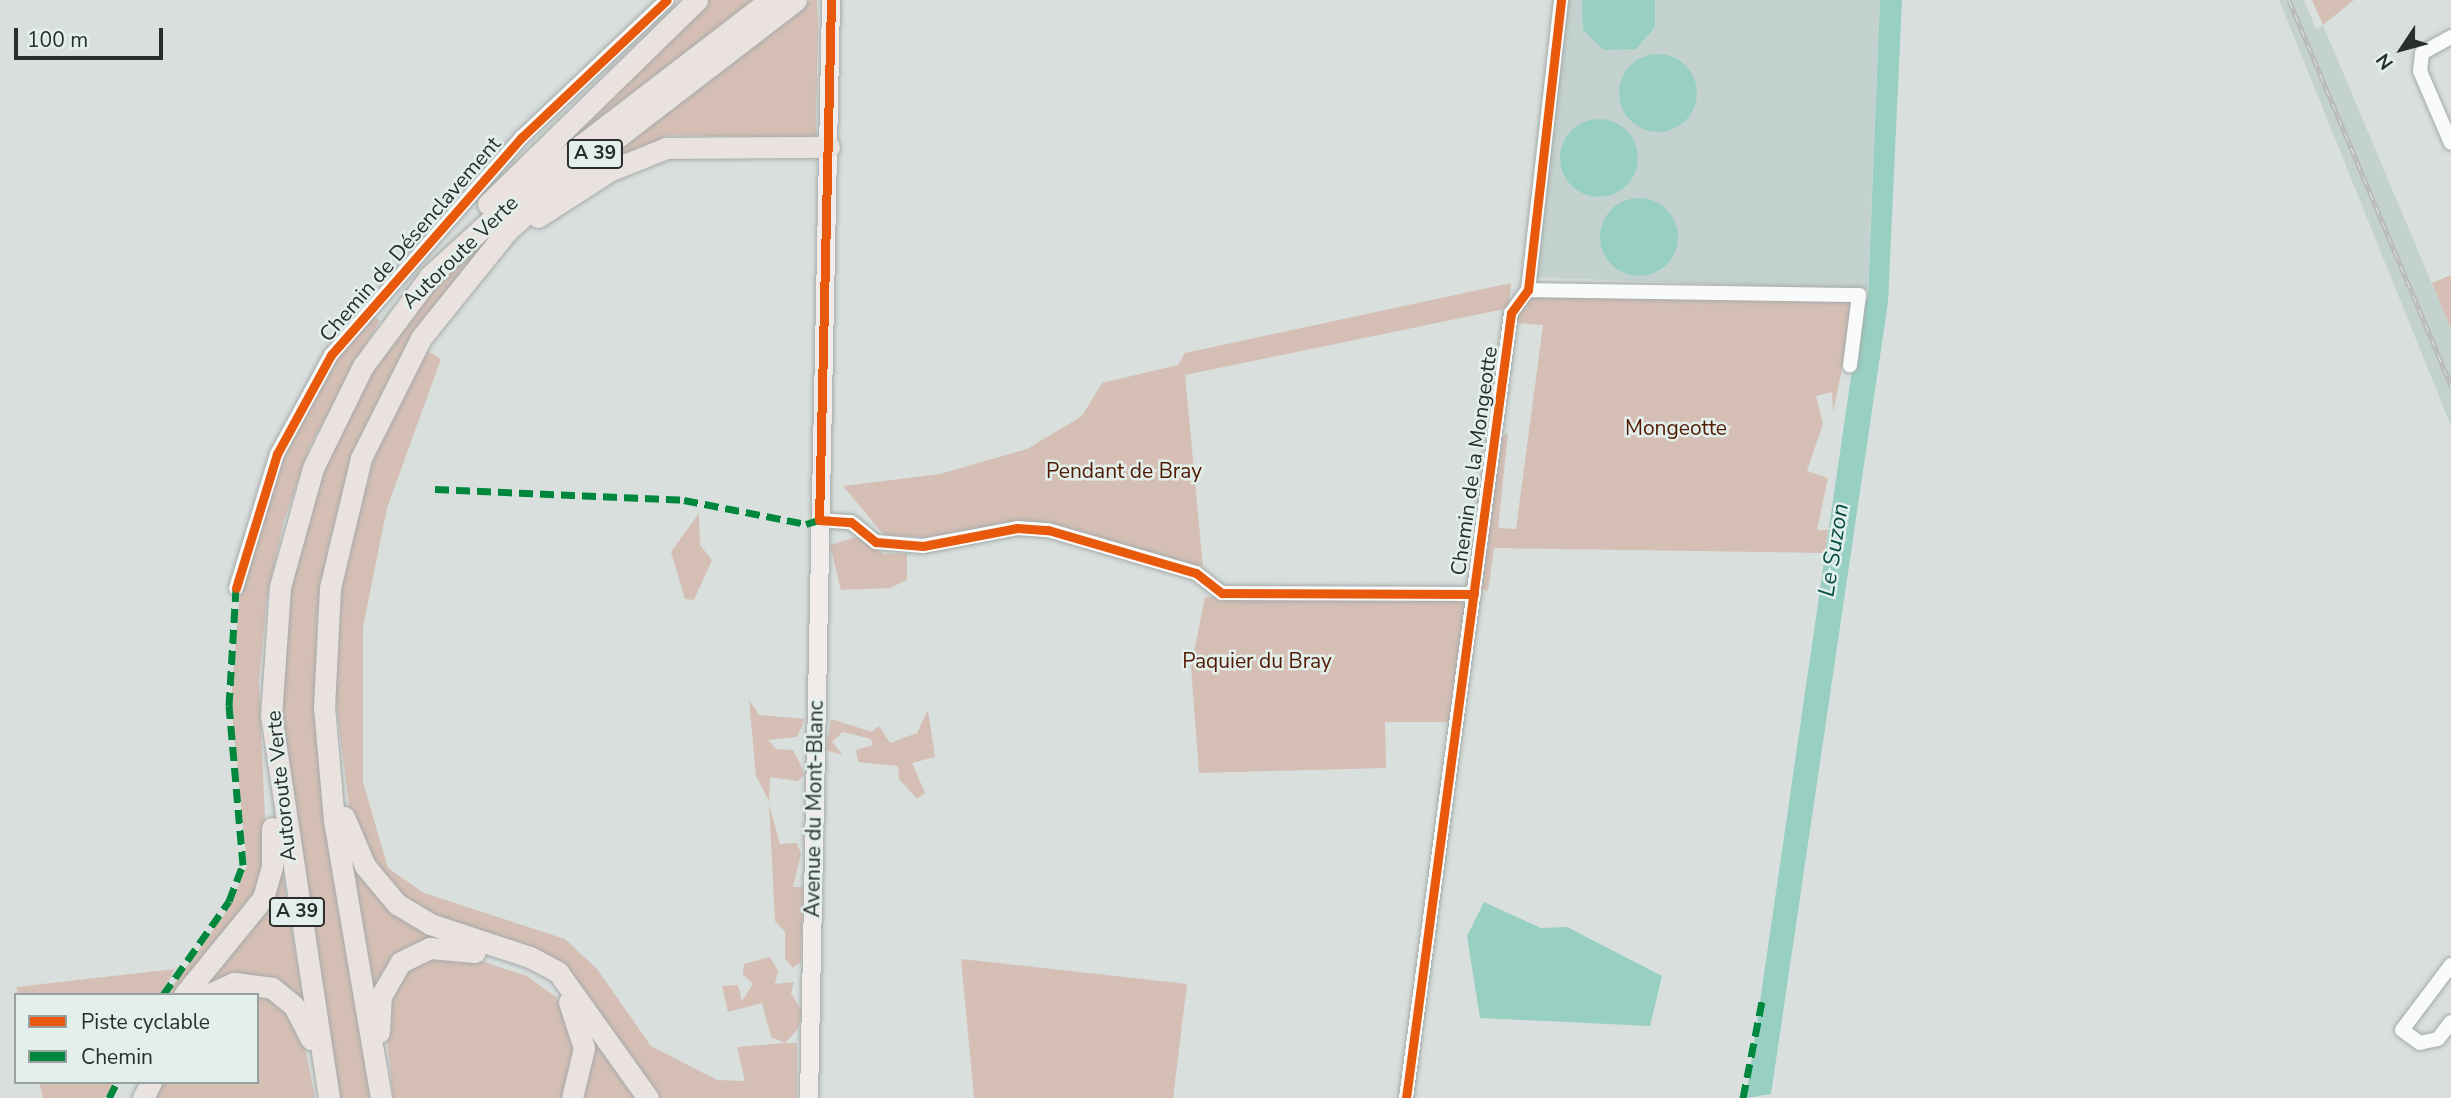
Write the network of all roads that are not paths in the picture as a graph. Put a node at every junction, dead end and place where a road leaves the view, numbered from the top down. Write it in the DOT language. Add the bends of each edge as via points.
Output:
graph roads {
  1 [pos="667,0"];
  2 [pos="698,0"];
  3 [pos="770,0"];
  4 [pos="796,0"];
  5 [pos="1561,0"];
  6 [pos="831,9"];
  7 [pos="2451,37"];
  8 [pos="2451,143"];
  9 [pos="829,147"];
  10 [pos="1528,290"];
  11 [pos="401,310"];
  12 [pos="421,338"];
  13 [pos="1850,365"];
  14 [pos="819,520"];
  15 [pos="236,588"];
  16 [pos="1474,594"];
  17 [pos="273,747"];
  18 [pos="327,754"];
  19 [pos="2451,965"];
  20 [pos="186,993"];
  21 [pos="213,993"];
  22 [pos="2451,1022"];
  23 [pos="327,1087"];
  24 [pos="379,1090"];
  25 [pos="572,1098"];
  26 [pos="648,1098"];
  27 [pos="809,1098"];
  28 [pos="1406,1098"];
  1 -- 15 [label="street, Chemin de Désenclavement" via="522,137 331,355 277,454"];
  2 -- 11 [label="highway" via="465,227"];
  3 -- 11 [label="highway, Autoroute Verte / A 39" via="527,187"];
  4 -- 12 [label="highway, Autoroute Verte / A 39" via="534,204 486,253"];
  5 -- 10 [label="street, Chemin de la Mongeotte"];
  6 -- 9 [label="main road, Avenue du Mont-Blanc"];
  7 -- 8 [label="street" via="2422,53 2420,71"];
  9 -- 12 [label="highway" via="682,145 625,162 520,232"];
  9 -- 14 [label="main road, Avenue du Mont-Blanc"];
  10 -- 13 [label="street" via="1859,295"];
  10 -- 16 [label="street, Chemin de la Mongeotte" via="1511,313"];
  11 -- 17 [label="highway, Autoroute Verte / A 39" via="345,397 300,504 275,624"];
  12 -- 18 [label="highway, Autoroute Verte / A 39" via="374,425 338,543 324,648"];
  14 -- 16 [label="street" via="851,522 876,542 923,546 1017,528 1048,530 1196,573 1222,593"];
  14 -- 27 [label="main road, Avenue du Mont-Blanc"];
  16 -- 28 [label="street, Chemin de la Mongeotte"];
  17 -- 20 [label="highway" via="268,884 250,918"];
  17 -- 23 [label="highway, Autoroute Verte / A 39"];
  18 -- 24 [label="highway, Autoroute Verte / A 39"];
  18 -- 26 [label="highway" via="353,843 389,897 430,924 524,954 558,972"];
  19 -- 22 [label="street" via="2402,1030 2420,1043 2438,1039"];
  21 -- 23 [label="highway" via="249,982 279,993 300,1014"];
  24 -- 25 [label="highway" via="379,1009 388,978 415,953 446,947 526,967 565,996 583,1038 582,1071"];
}
